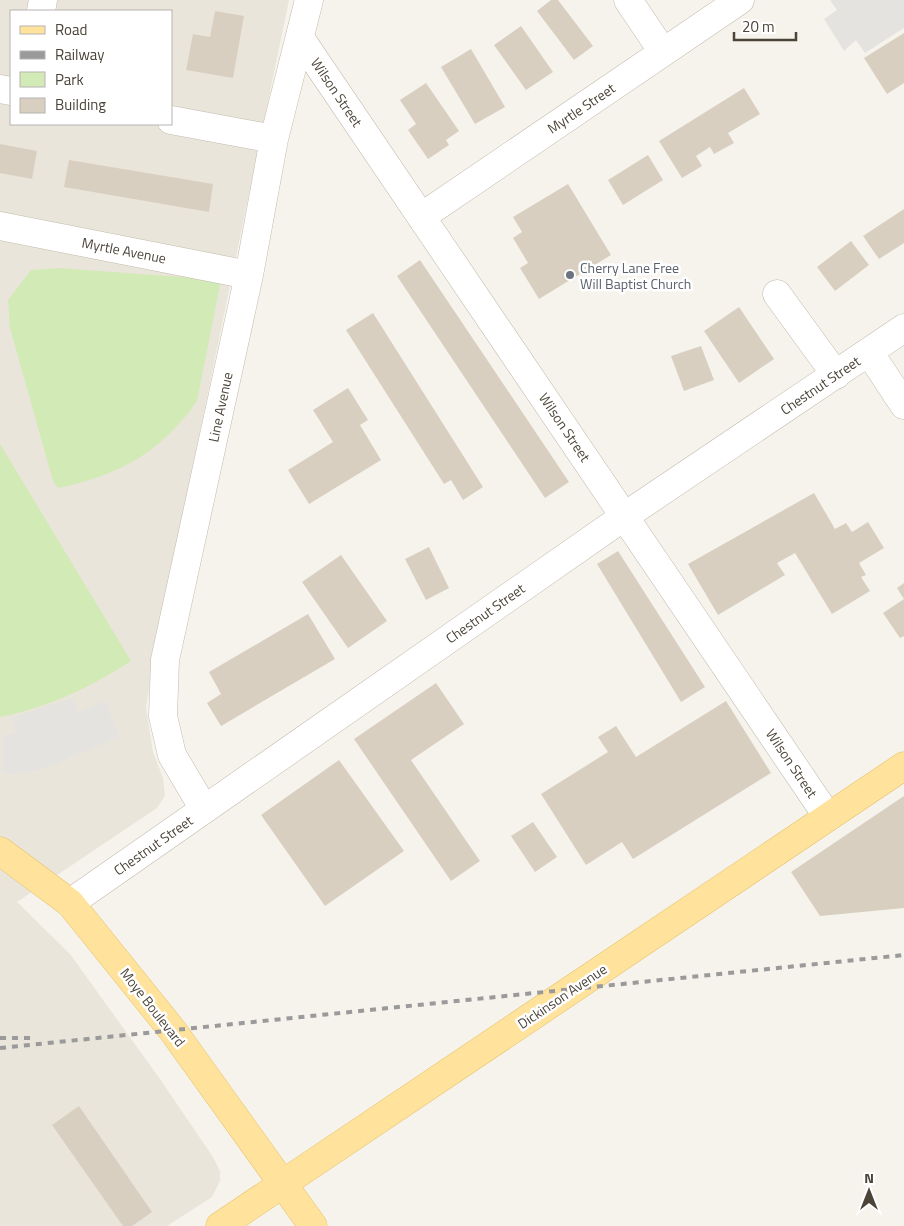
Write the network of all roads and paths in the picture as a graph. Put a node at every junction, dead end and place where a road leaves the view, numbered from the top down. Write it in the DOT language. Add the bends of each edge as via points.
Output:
graph roads {
  1 [pos="308,0"];
  2 [pos="628,0"];
  3 [pos="740,0"];
  4 [pos="300,38"];
  5 [pos="663,52"];
  6 [pos="172,120"];
  7 [pos="274,139"];
  8 [pos="421,217"];
  9 [pos="0,226"];
  10 [pos="248,275"];
  11 [pos="777,294"];
  12 [pos="904,328"];
  13 [pos="869,352"];
  14 [pos="836,375"];
  15 [pos="904,405"];
  16 [pos="625,516"];
  17 [pos="904,766"];
  18 [pos="204,809"];
  19 [pos="828,818"];
  20 [pos="0,851"];
  21 [pos="70,903"];
  22 [pos="284,1183"];
  23 [pos="220,1226"];
  24 [pos="313,1226"];
  1 -- 4 [label="street, Line Avenue"];
  2 -- 5 [label="street"];
  3 -- 5 [label="street, Myrtle Street"];
  4 -- 7 [label="street, Line Avenue"];
  4 -- 8 [label="street, Wilson Street"];
  5 -- 8 [label="street, Myrtle Street"];
  6 -- 7 [label="street"];
  7 -- 10 [label="street, Line Avenue"];
  8 -- 16 [label="street, Wilson Street"];
  9 -- 10 [label="street, Myrtle Avenue"];
  10 -- 18 [label="street, Line Avenue" via="166,660 164,716 172,755"];
  11 -- 14 [label="street"];
  12 -- 13 [label="street, Chestnut Street"];
  13 -- 14 [label="street, Chestnut Street"];
  13 -- 15 [label="street"];
  14 -- 16 [label="street, Chestnut Street"];
  16 -- 18 [label="street, Chestnut Street"];
  16 -- 19 [label="street, Wilson Street"];
  17 -- 19 [label="main road, Dickinson Avenue"];
  18 -- 21 [label="street, Chestnut Street"];
  19 -- 22 [label="main road, Dickinson Avenue"];
  20 -- 21 [label="main road, Moye Boulevard"];
  21 -- 22 [label="main road, Moye Boulevard" via="173,1031"];
  22 -- 23 [label="main road, Dickinson Avenue"];
  22 -- 24 [label="main road, Moye Boulevard"];
}
